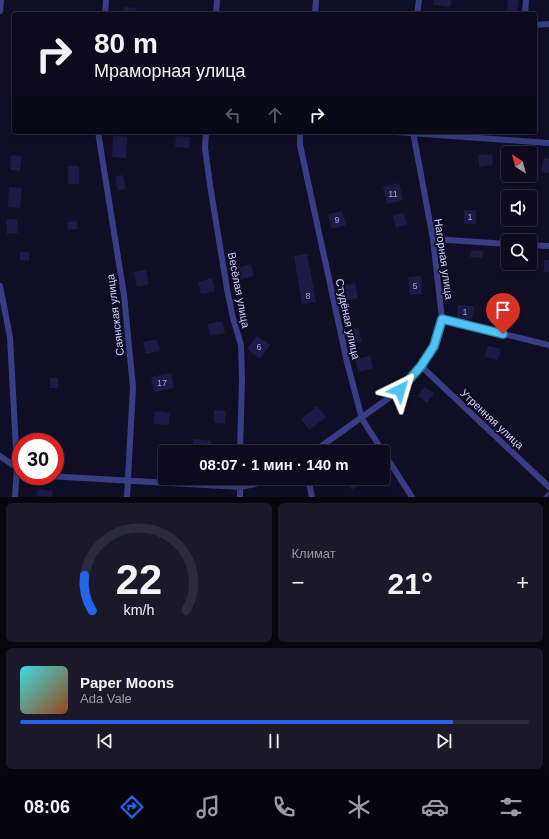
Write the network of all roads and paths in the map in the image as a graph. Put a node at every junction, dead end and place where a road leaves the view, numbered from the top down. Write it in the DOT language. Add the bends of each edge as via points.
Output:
graph roads {
  1 [pos="1,0"];
  2 [pos="106,0"];
  3 [pos="217,0"];
  4 [pos="316,0"];
  5 [pos="419,0"];
  6 [pos="526,0"];
  7 [pos="0,11"];
  8 [pos="104,12"];
  9 [pos="216,12"];
  10 [pos="315,12"];
  11 [pos="417,12"];
  12 [pos="525,12"];
  13 [pos="549,24"];
  14 [pos="537,25"];
  15 [pos="98,134"];
  16 [pos="206,134"];
  17 [pos="300,134"];
  18 [pos="412,134"];
  19 [pos="426,134"];
  20 [pos="549,143"];
  21 [pos="433,239"];
  22 [pos="501,244"];
  23 [pos="537,245"];
  24 [pos="549,246"];
  25 [pos="0,286"];
  26 [pos="442,319"];
  27 [pos="549,345"];
  28 [pos="421,366"];
  29 [pos="362,418"];
  30 [pos="17,433"];
  31 [pos="240,445"];
  32 [pos="323,445"];
  33 [pos="0,456"];
  34 [pos="12,464"];
  35 [pos="64,477"];
  36 [pos="128,481"];
  37 [pos="17,485"];
  38 [pos="250,485"];
  39 [pos="309,485"];
  40 [pos="240,487"];
  41 [pos="549,487"];
  42 [pos="549,493"];
  43 [pos="15,497"];
  44 [pos="127,497"];
  45 [pos="240,497"];
  46 [pos="312,497"];
  47 [pos="412,497"];
  48 [pos="545,497"];
  1 -- 7 [label="street"];
  2 -- 8 [label="street"];
  3 -- 9 [label="street"];
  4 -- 10 [label="street"];
  5 -- 11 [label="street"];
  6 -- 12 [label="street"];
  13 -- 14 [label="street"];
  15 -- 36 [label="street, Саянская улица" via="124,295 133,387"];
  16 -- 31 [label="street, Весёлая улица" via="205,148 210,185 227,288 241,345"];
  17 -- 29 [label="street, Студёная улица" via="300,145"];
  18 -- 21 [label="street, Нагорная улица"];
  19 -- 20 [label="street"];
  21 -- 22 [label="street"];
  21 -- 26 [label="street, Нагорная улица"];
  23 -- 24 [label="street"];
  25 -- 30 [label="street" via="10,337"];
  26 -- 27 [label="street"];
  26 -- 28 [label="street, Нагорная улица" via="434,346"];
  28 -- 29 [label="street, Нагорная улица" via="400,390"];
  28 -- 41 [label="street, Утренняя улица"];
  29 -- 32 [label="street, Нагорная улица"];
  29 -- 47 [label="street, Студёная улица"];
  33 -- 34 [label="street"];
  35 -- 36 [label="street"];
  36 -- 40 [label="street"];
  36 -- 44 [label="street, Саянская улица"];
  37 -- 43 [label="street"];
  38 -- 40 [label="street"];
  39 -- 46 [label="street"];
  40 -- 45 [label="street"];
  42 -- 48 [label="lane"];
}
